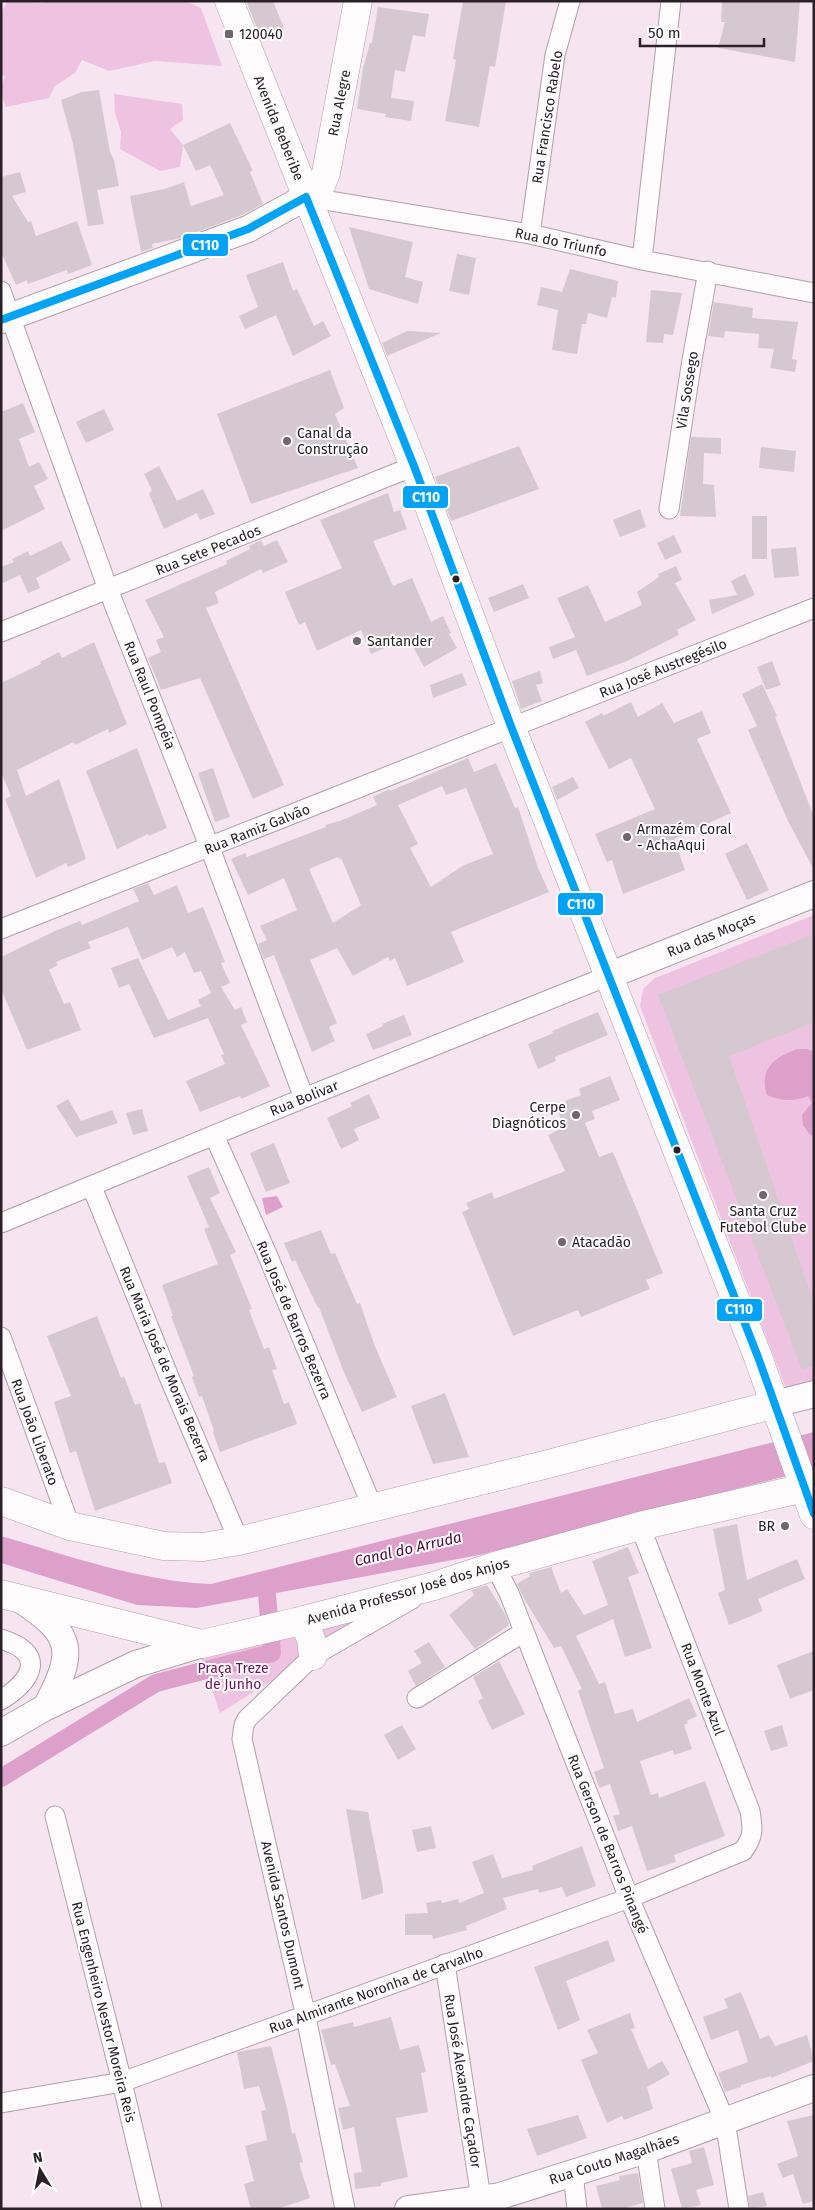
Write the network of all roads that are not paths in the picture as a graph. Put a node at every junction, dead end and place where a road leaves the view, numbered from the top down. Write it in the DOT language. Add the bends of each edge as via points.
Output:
graph roads {
  1 [pos="358,1"];
  2 [pos="570,1"];
  3 [pos="671,1"];
  4 [pos="228,2"];
  5 [pos="306,196"];
  6 [pos="530,234"];
  7 [pos="642,260"];
  8 [pos="708,271"];
  9 [pos="1,291"];
  10 [pos="814,293"];
  11 [pos="6,318"];
  12 [pos="414,466"];
  13 [pos="669,509"];
  14 [pos="108,589"];
  15 [pos="813,603"];
  16 [pos="1,632"];
  17 [pos="512,729"];
  18 [pos="210,848"];
  19 [pos="814,894"];
  20 [pos="1,929"];
  21 [pos="608,976"];
  22 [pos="304,1098"];
  23 [pos="214,1135"];
  24 [pos="92,1187"];
  25 [pos="1,1223"];
  26 [pos="1,1337"];
  27 [pos="814,1394"];
  28 [pos="779,1415"];
  29 [pos="805,1482"];
  30 [pos="1,1501"];
  31 [pos="372,1506"];
  32 [pos="814,1515"];
  33 [pos="70,1526"];
  34 [pos="640,1526"];
  35 [pos="239,1540"];
  36 [pos="495,1566"];
  37 [pos="434,1586"];
  38 [pos="11,1597"];
  39 [pos="300,1621"];
  40 [pos="524,1632"];
  41 [pos="1,1639"];
  42 [pos="202,1644"];
  43 [pos="313,1656"];
  44 [pos="417,1698"];
  45 [pos="1,1700"];
  46 [pos="46,1707"];
  47 [pos="1,1733"];
  48 [pos="55,1816"];
  49 [pos="743,1851"];
  50 [pos="629,1898"];
  51 [pos="445,1964"];
  52 [pos="306,2016"];
  53 [pos="122,2082"];
  54 [pos="814,2088"];
  55 [pos="1,2102"];
  56 [pos="725,2121"];
  57 [pos="646,2150"];
  58 [pos="573,2173"];
  59 [pos="491,2201"];
  60 [pos="418,2208"];
  61 [pos="152,2209"];
  62 [pos="345,2209"];
  63 [pos="577,2209"];
  64 [pos="656,2209"];
  65 [pos="739,2209"];
  1 -- 5 [label="main road, Rua Alegre" via="326,173 321,185"];
  2 -- 6 [label="street, Rua Francisco Rabelo" via="556,55"];
  3 -- 7 [label="street"];
  4 -- 5 [label="main road, Avenida Beberibe"];
  5 -- 6 [label="street, Rua do Triunfo"];
  5 -- 11 [label="street" via="248,228"];
  5 -- 12 [label="main road, Avenida Beberibe"];
  6 -- 7 [label="street, Rua do Triunfo"];
  7 -- 8 [label="street, Rua do Triunfo"];
  8 -- 10 [label="street, Rua do Triunfo"];
  8 -- 13 [label="street, Vila Sossego"];
  9 -- 11 [label="street, Rua Raul Pompéia"];
  11 -- 14 [label="street, Rua Raul Pompéia"];
  12 -- 14 [label="street, Rua Sete Pecados"];
  12 -- 17 [label="main road, Avenida Beberibe"];
  14 -- 16 [label="street, Rua Sete Pecados"];
  14 -- 18 [label="street, Rua Raul Pompéia"];
  15 -- 17 [label="street, Rua José Austregésilo"];
  17 -- 18 [label="street, Rua Ramiz Galvão"];
  17 -- 21 [label="main road, Avenida Beberibe"];
  18 -- 20 [label="street, Rua Ramiz Galvão"];
  18 -- 22 [label="street, Rua Raul Pompéia"];
  19 -- 21 [label="street, Rua das Moças"];
  21 -- 22 [label="street, Rua Bolivar"];
  21 -- 28 [label="main road, Avenida Beberibe"];
  22 -- 23 [label="street, Rua Bolivar"];
  23 -- 24 [label="street, Rua Bolivar"];
  23 -- 31 [label="street, Rua José de Barros Bezerra"];
  24 -- 25 [label="street, Rua Bolivar"];
  24 -- 35 [label="street, Rua Maria José de Morais Bezerra"];
  26 -- 33 [label="street, Rua João Liberato"];
  27 -- 28 [label="street"];
  28 -- 29 [label="main road, Avenida Beberibe"];
  28 -- 31 [label="main road" via="548,1464"];
  29 -- 32 [label="main road, Avenida Beberibe"];
  29 -- 34 [label="main road, Avenida Professor José dos Anjos"];
  30 -- 33 [label="main road"];
  31 -- 35 [label="main road"];
  33 -- 35 [label="main road" via="164,1546 204,1547"];
  34 -- 36 [label="main road, Avenida Professor José dos Anjos"];
  34 -- 49 [label="street, Rua Monte Azul" via="750,1812 752,1840"];
  36 -- 37 [label="main road, Avenida Professor José dos Anjos"];
  36 -- 40 [label="street, Rua Gerson de Barros Pinangé"];
  37 -- 39 [label="main road, Avenida Professor José dos Anjos"];
  37 -- 43 [label="street"];
  38 -- 42 [label="main road, Avenida Professor José dos Anjos"];
  38 -- 46 [label="street" via="44,1615 62,1636 66,1649 65,1664"];
  39 -- 42 [label="main road, Avenida Professor José dos Anjos"];
  39 -- 43 [label="main road" via="311,1639"];
  40 -- 44 [label="street"];
  40 -- 50 [label="street, Rua Gerson de Barros Pinangé"];
  41 -- 45 [label="street" via="24,1650 31,1668 27,1679"];
  42 -- 46 [label="street" via="136,1664"];
  43 -- 52 [label="street, Avenida Santos Dumont" via="247,1718 242,1740"];
  46 -- 47 [label="street"];
  48 -- 53 [label="street, Rua Engenheiro Nestor Moreira Reis"];
  49 -- 50 [label="street, Rua Almirante Noronha de Carvalho"];
  50 -- 51 [label="street, Rua Almirante Noronha de Carvalho"];
  50 -- 56 [label="street, Rua Gerson de Barros Pinangé"];
  51 -- 52 [label="street, Rua Almirante Noronha de Carvalho"];
  51 -- 59 [label="street, Rua José Alexandre Caçador"];
  52 -- 53 [label="street, Rua Almirante Noronha de Carvalho"];
  52 -- 62 [label="street, Avenida Santos Dumont"];
  53 -- 55 [label="street, Rua Almirante Noronha de Carvalho"];
  53 -- 61 [label="street, Rua Engenheiro Nestor Moreira Reis"];
  54 -- 56 [label="street, Rua Couto Magalhães"];
  56 -- 57 [label="street, Rua Couto Magalhães"];
  56 -- 65 [label="street, Rua Gerson de Barros Pinangé"];
  57 -- 58 [label="street, Rua Couto Magalhães"];
  57 -- 64 [label="street"];
  58 -- 59 [label="street, Rua Couto Magalhães"];
  58 -- 63 [label="street"];
  59 -- 60 [label="street, Rua Couto Magalhães"];
}
